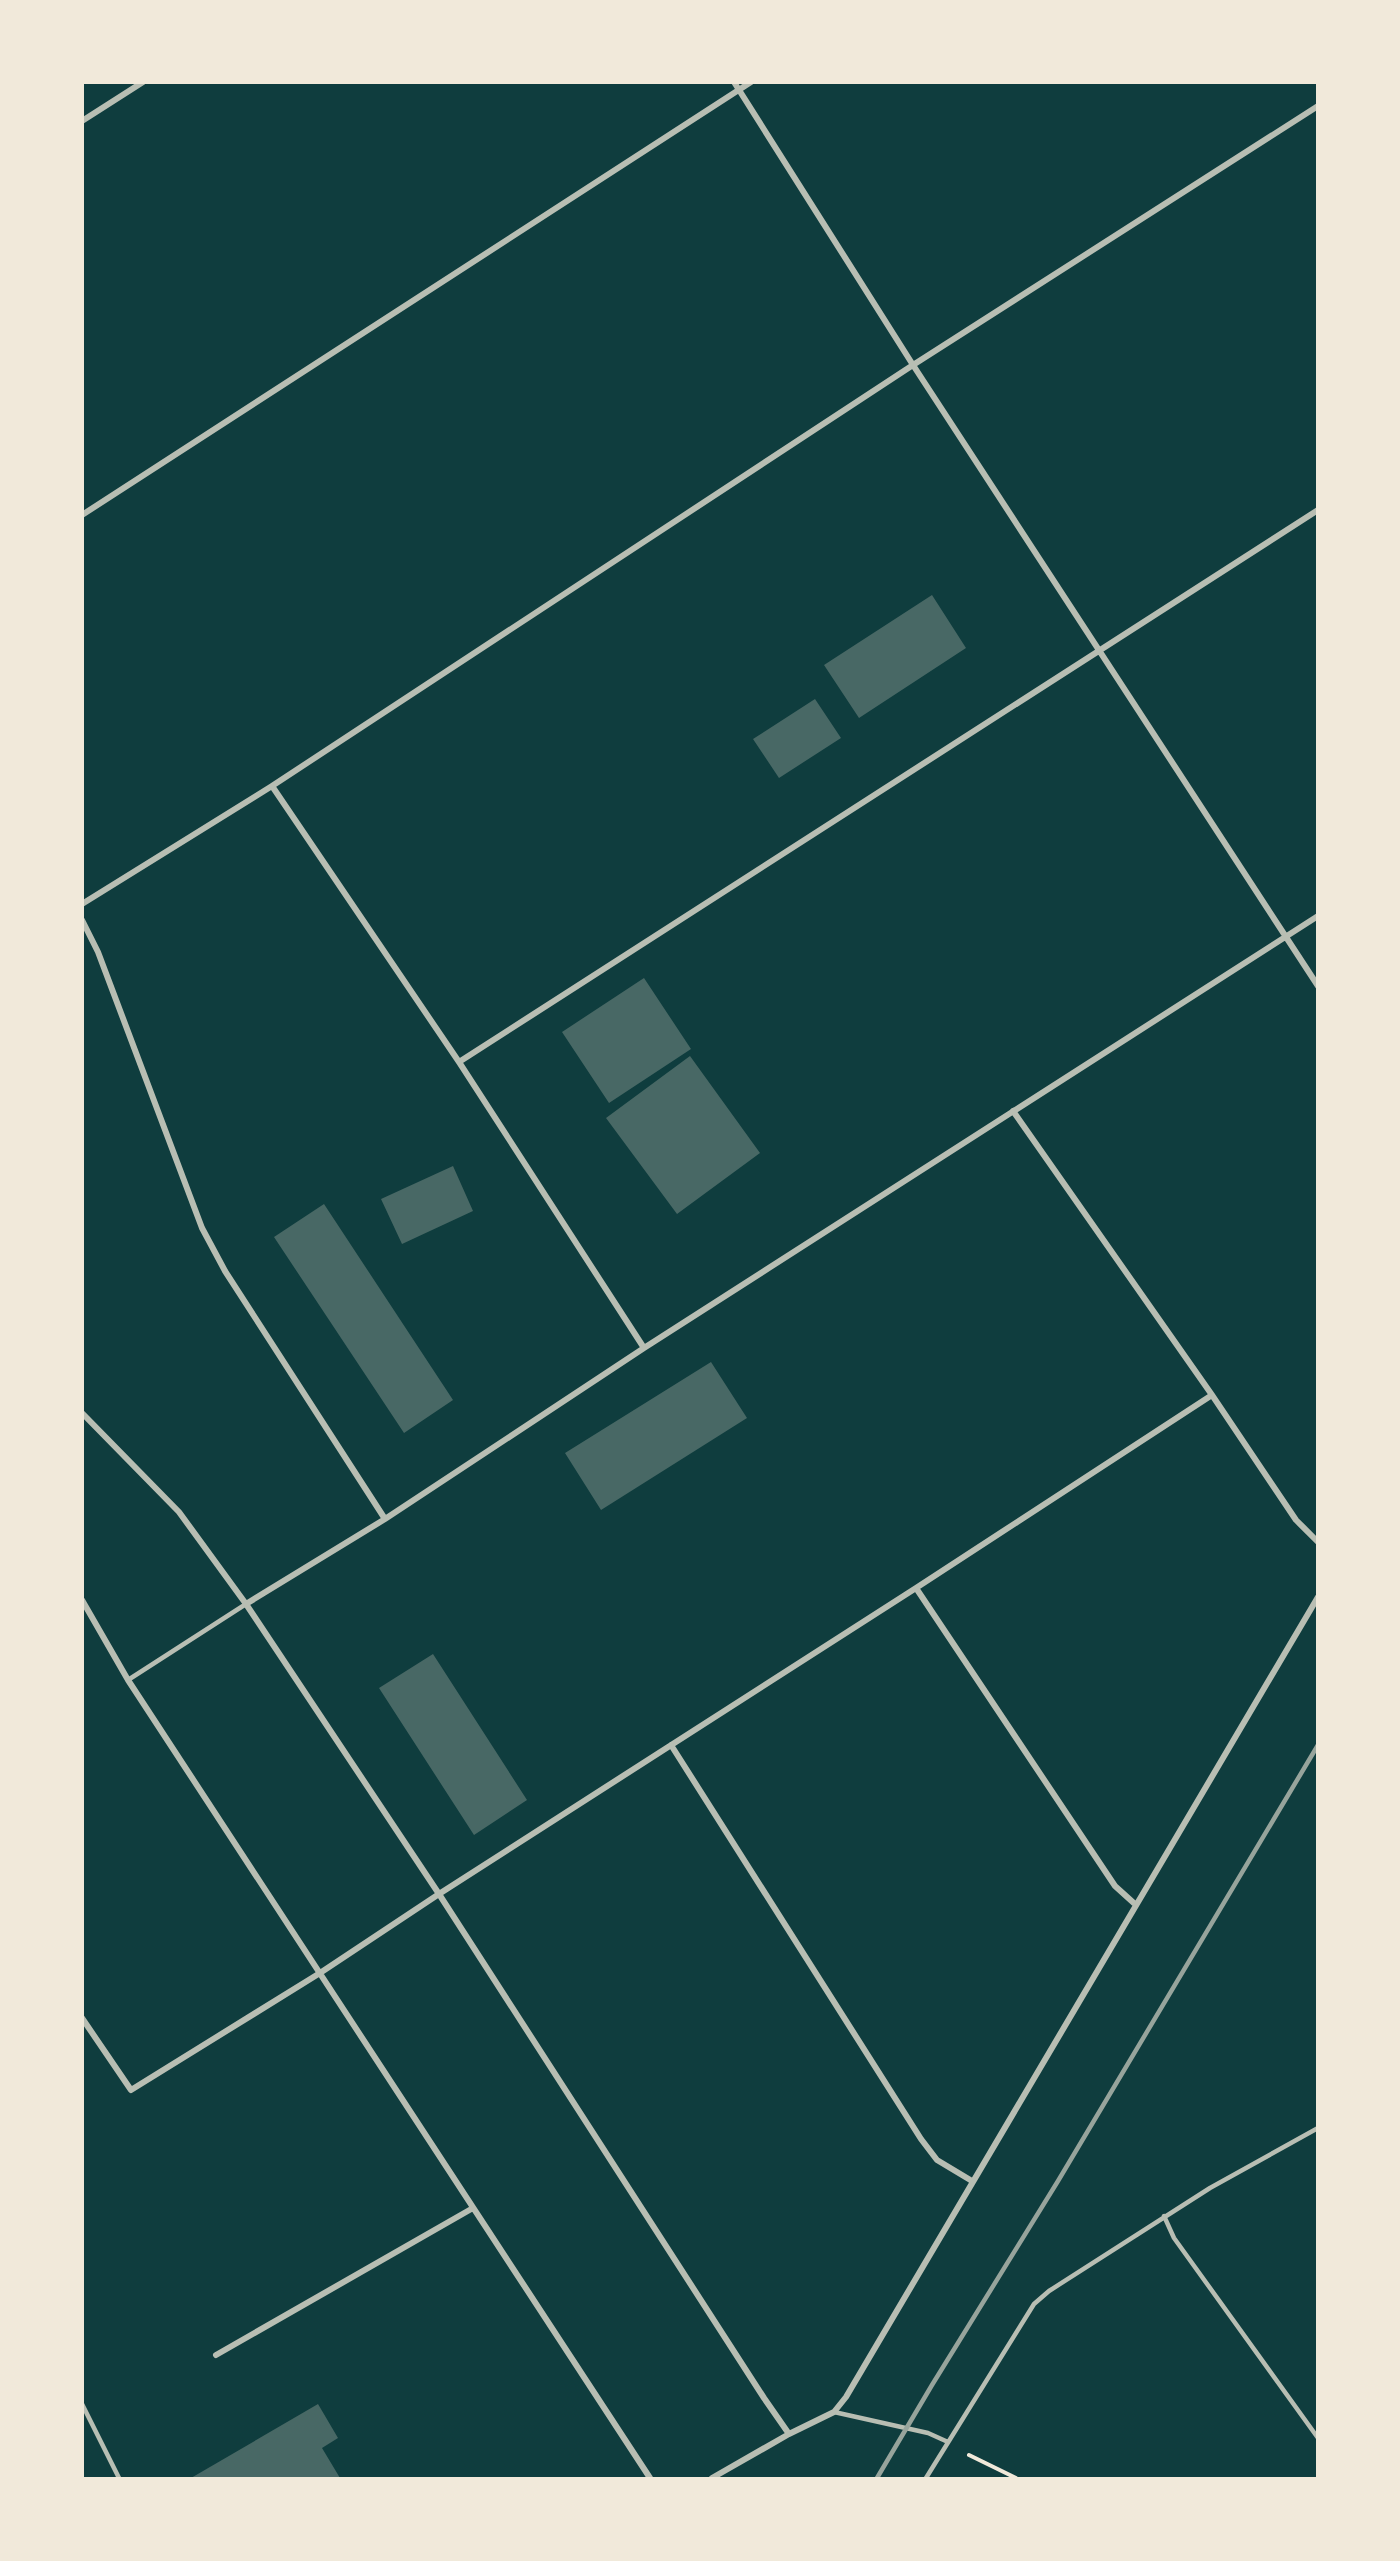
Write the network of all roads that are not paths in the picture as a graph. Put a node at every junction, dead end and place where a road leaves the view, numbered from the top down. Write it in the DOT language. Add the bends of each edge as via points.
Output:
graph roads {
  1 [pos="143,82"];
  2 [pos="734,82"];
  3 [pos="751,82"];
  4 [pos="739,90"];
  5 [pos="1317,106"];
  6 [pos="82,121"];
  7 [pos="913,365"];
  8 [pos="1317,510"];
  9 [pos="82,514"];
  10 [pos="1099,651"];
  11 [pos="272,786"];
  12 [pos="82,904"];
  13 [pos="1317,916"];
  14 [pos="82,920"];
  15 [pos="1285,937"];
  16 [pos="1317,986"];
  17 [pos="459,1062"];
  18 [pos="1013,1111"];
  19 [pos="644,1348"];
  20 [pos="1212,1395"];
  21 [pos="82,1413"];
  22 [pos="385,1519"];
  23 [pos="1317,1542"];
  24 [pos="916,1588"];
  25 [pos="1317,1597"];
  26 [pos="82,1600"];
  27 [pos="246,1604"];
  28 [pos="128,1680"];
  29 [pos="671,1745"];
  30 [pos="438,1894"];
  31 [pos="1136,1905"];
  32 [pos="320,1973"];
  33 [pos="82,2018"];
  34 [pos="1317,2128"];
  35 [pos="972,2181"];
  36 [pos="473,2208"];
  37 [pos="1164,2216"];
  38 [pos="216,2355"];
  39 [pos="82,2404"];
  40 [pos="834,2412"];
  41 [pos="789,2434"];
  42 [pos="1317,2438"];
  43 [pos="948,2442"];
  44 [pos="119,2478"];
  45 [pos="650,2478"];
  46 [pos="712,2478"];
  47 [pos="926,2478"];
  1 -- 6 [label="street"];
  2 -- 4 [label="street"];
  3 -- 4 [label="street"];
  4 -- 7 [label="street"];
  4 -- 9 [label="street"];
  5 -- 7 [label="street"];
  7 -- 10 [label="street"];
  7 -- 11 [label="street"];
  8 -- 10 [label="street"];
  10 -- 15 [label="street"];
  10 -- 17 [label="street"];
  11 -- 12 [label="street"];
  11 -- 17 [label="street"];
  13 -- 15 [label="street"];
  14 -- 22 [label="street" via="98,952 202,1228 225,1271"];
  15 -- 16 [label="street"];
  15 -- 18 [label="street"];
  17 -- 19 [label="street"];
  18 -- 19 [label="street"];
  18 -- 20 [label="street"];
  19 -- 22 [label="street"];
  20 -- 23 [label="street" via="1296,1520"];
  20 -- 24 [label="street"];
  21 -- 27 [label="street" via="179,1512"];
  22 -- 27 [label="street"];
  24 -- 29 [label="street"];
  24 -- 31 [label="street" via="1115,1886"];
  25 -- 31 [label="street"];
  26 -- 28 [label="street"];
  27 -- 28 [label="lane"];
  27 -- 30 [label="street"];
  28 -- 32 [label="street"];
  29 -- 30 [label="street"];
  29 -- 35 [label="street" via="921,2139 937,2160"];
  30 -- 32 [label="street"];
  30 -- 41 [label="street"];
  31 -- 35 [label="street"];
  32 -- 33 [label="street" via="131,2090"];
  32 -- 36 [label="street"];
  34 -- 37 [label="lane"];
  35 -- 40 [label="street"];
  36 -- 38 [label="street"];
  36 -- 45 [label="street"];
  37 -- 42 [label="lane" via="1174,2238"];
  37 -- 43 [label="lane" via="1034,2304"];
  39 -- 44 [label="lane"];
  40 -- 41 [label="street"];
  40 -- 43 [label="lane" via="928,2433"];
  41 -- 46 [label="street"];
  43 -- 47 [label="lane"];
}
